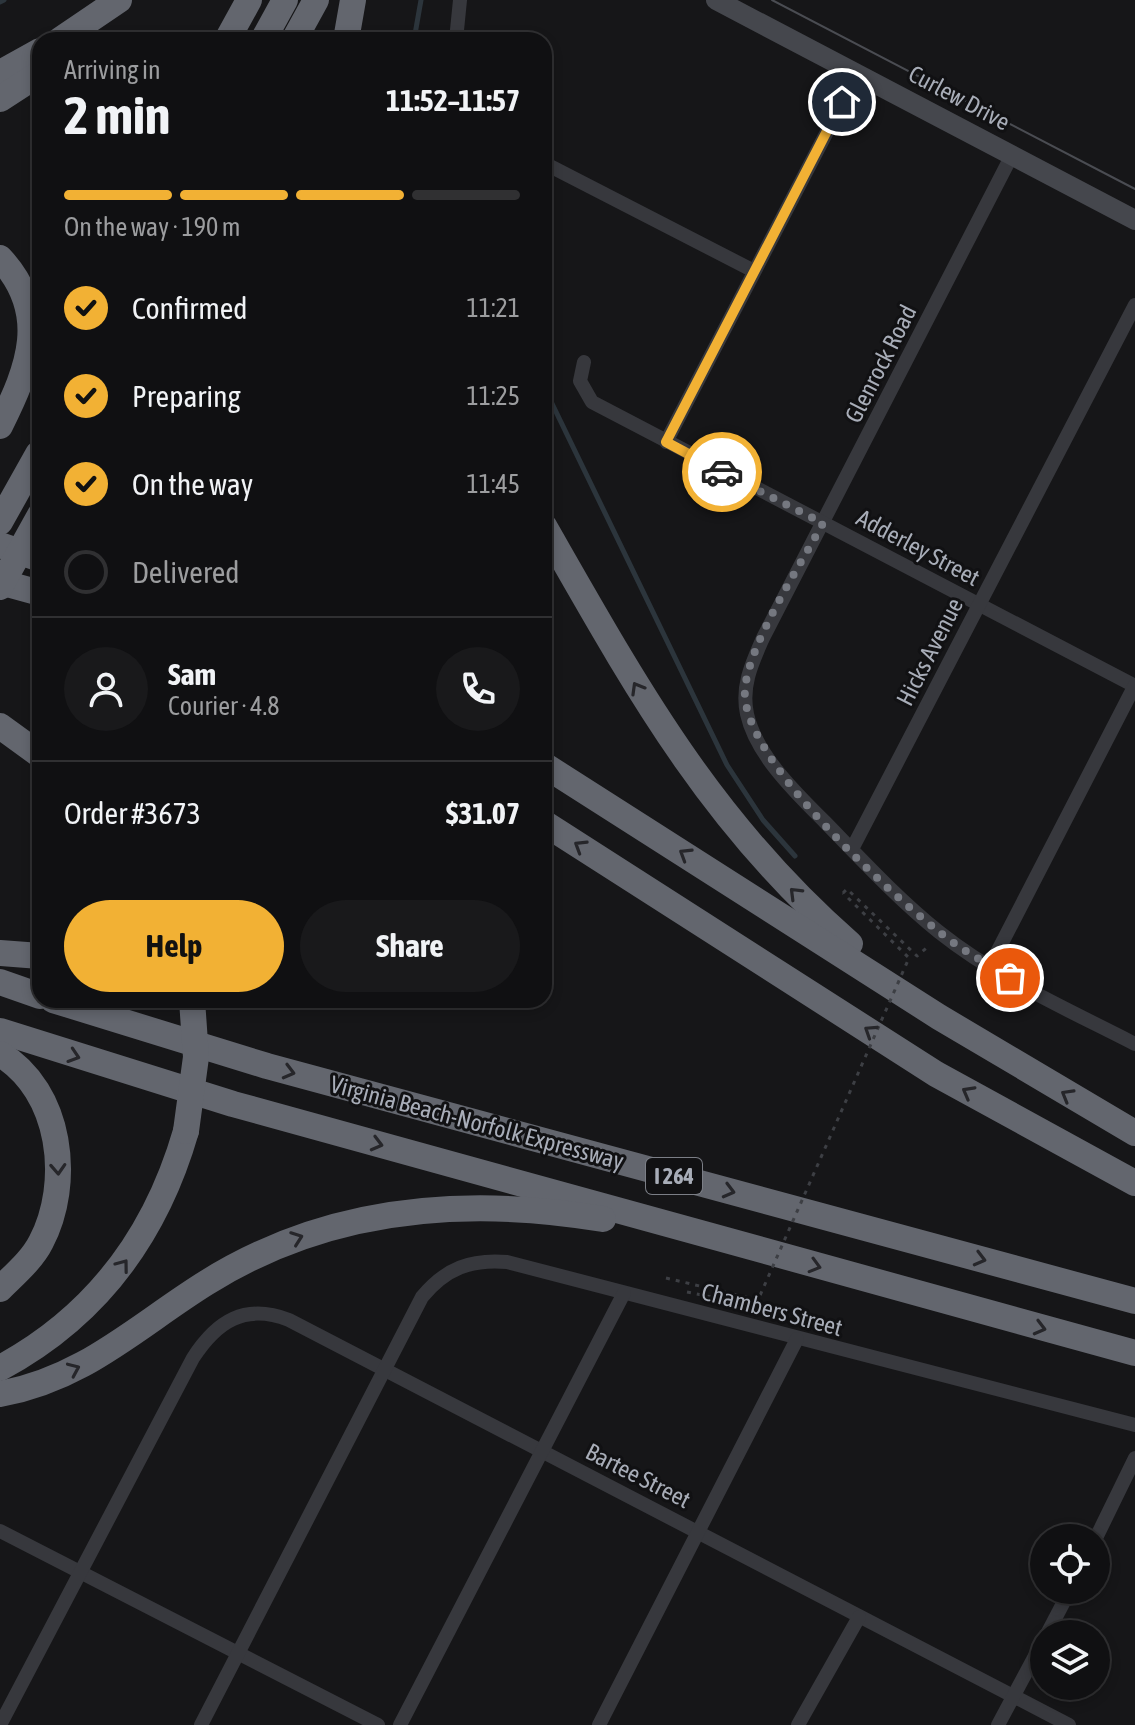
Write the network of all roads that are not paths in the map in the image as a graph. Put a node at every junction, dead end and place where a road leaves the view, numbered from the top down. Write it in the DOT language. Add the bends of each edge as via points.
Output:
graph roads {
  1 [pos="119,0"];
  2 [pos="136,0"];
  3 [pos="249,0"];
  4 [pos="285,0"];
  5 [pos="316,0"];
  6 [pos="353,0"];
  7 [pos="460,0"];
  8 [pos="716,0"];
  9 [pos="72,32"];
  10 [pos="96,32"];
  11 [pos="231,32"];
  12 [pos="267,32"];
  13 [pos="298,32"];
  14 [pos="347,32"];
  15 [pos="457,32"];
  16 [pos="32,55"];
  17 [pos="0,73"];
  18 [pos="857,74"];
  19 [pos="32,78"];
  20 [pos="0,99"];
  21 [pos="1012,155"];
  22 [pos="552,167"];
  23 [pos="1135,220"];
  24 [pos="0,258"];
  25 [pos="754,271"];
  26 [pos="1135,305"];
  27 [pos="584,362"];
  28 [pos="32,389"];
  29 [pos="1,438"];
  30 [pos="666,442"];
  31 [pos="32,465"];
  32 [pos="0,496"];
  33 [pos="32,510"];
  34 [pos="0,522"];
  35 [pos="823,523"];
  36 [pos="32,525"];
  37 [pos="32,534"];
  38 [pos="552,540"];
  39 [pos="32,561"];
  40 [pos="3,570"];
  41 [pos="32,588"];
  42 [pos="979,605"];
  43 [pos="1135,686"];
  44 [pos="0,726"];
  45 [pos="32,749"];
  46 [pos="552,770"];
  47 [pos="552,828"];
  48 [pos="852,849"];
  49 [pos="0,953"];
  50 [pos="32,955"];
  51 [pos="990,966"];
  52 [pos="0,982"];
  53 [pos="32,993"];
  54 [pos="79,1008"];
  55 [pos="193,1008"];
  56 [pos="939,1017"];
  57 [pos="0,1031"];
  58 [pos="1135,1044"];
  59 [pos="0,1054"];
  60 [pos="1135,1133"];
  61 [pos="1135,1183"];
  62 [pos="720,1239"];
  63 [pos="0,1289"];
  64 [pos="624,1293"];
  65 [pos="1135,1301"];
  66 [pos="797,1339"];
  67 [pos="1135,1353"];
  68 [pos="0,1368"];
  69 [pos="384,1371"];
  70 [pos="0,1394"];
  71 [pos="1135,1425"];
  72 [pos="542,1452"];
  73 [pos="1135,1458"];
  74 [pos="1103,1524"];
  75 [pos="0,1531"];
  76 [pos="698,1532"];
  77 [pos="80,1572"];
  78 [pos="859,1617"];
  79 [pos="238,1653"];
  80 [pos="1030,1665"];
  81 [pos="1013,1697"];
  82 [pos="0,1725"];
  83 [pos="201,1725"];
  84 [pos="378,1725"];
  85 [pos="400,1725"];
  86 [pos="599,1725"];
  87 [pos="798,1725"];
  88 [pos="998,1725"];
  89 [pos="1069,1725"];
  1 -- 9 [label="highway"];
  2 -- 10 [label="highway"];
  3 -- 11 [label="highway"];
  4 -- 12 [label="highway"];
  5 -- 13 [label="highway"];
  6 -- 14 [label="highway"];
  7 -- 15 [label="street"];
  8 -- 18 [label="street, Curlew Drive"];
  16 -- 17 [label="highway"];
  18 -- 21 [label="street, Curlew Drive"];
  18 -- 25 [label="street"];
  19 -- 20 [label="highway"];
  21 -- 23 [label="street, Curlew Drive"];
  21 -- 35 [label="street, Glenrock Road"];
  22 -- 25 [label="street"];
  24 -- 29 [label="highway" via="25,298 32,330 22,384"];
  25 -- 30 [label="street"];
  26 -- 42 [label="street, Hicks Avenue"];
  27 -- 30 [label="street, Adderley Street" via="580,381 592,402"];
  28 -- 29 [label="highway"];
  30 -- 35 [label="street, Adderley Street"];
  31 -- 34 [label="highway, bridge"];
  32 -- 33 [label="highway"];
  35 -- 42 [label="street, Adderley Street"];
  35 -- 48 [label="street, Glenrock Road" via="747,675 747,714 785,778"];
  36 -- 40 [label="highway, bridge"];
  37 -- 40 [label="highway, bridge"];
  56 -- 38 [label="highway, one-way" via="816,914 723,814 649,709"];
  39 -- 40 [label="highway"];
  40 -- 41 [label="highway"];
  42 -- 43 [label="street, Adderley Street"];
  42 -- 48 [label="street, Hicks Avenue"];
  43 -- 51 [label="street"];
  44 -- 45 [label="highway"];
  56 -- 46 [label="highway, one-way"];
  61 -- 47 [label="highway, one-way" via="936,1074"];
  48 -- 51 [label="street, Glenrock Road" via="941,934"];
  49 -- 50 [label="highway"];
  51 -- 58 [label="street, Glenrock Road"];
  52 -- 53 [label="highway"];
  54 -- 65 [label="highway, Virginia Beach-Norfolk Expressway / I 264, one-way" via="267,1066"];
  68 -- 55 [label="highway, one-way, bridge" via="65,1327 104,1290 160,1203 186,1131 196,1057"];
  60 -- 56 [label="highway, one-way"];
  57 -- 62 [label="highway, one-way" via="233,1104"];
  59 -- 63 [label="highway, one-way" via="23,1072 45,1110 60,1176 42,1241"];
  62 -- 67 [label="highway, one-way"];
  70 -- 62 [label="highway, one-way" via="100,1357 255,1255 370,1217 497,1208"];
  64 -- 66 [label="street, Chambers Street"];
  64 -- 69 [label="street, Chambers Street" via="488,1260 469,1263 434,1283"];
  64 -- 72 [label="street"];
  66 -- 71 [label="street, Chambers Street"];
  66 -- 76 [label="street"];
  69 -- 72 [label="street, Bartee Street"];
  69 -- 77 [label="street, Bartee Street" via="289,1320 259,1312 221,1323 193,1358"];
  69 -- 79 [label="street"];
  72 -- 76 [label="street, Bartee Street"];
  72 -- 85 [label="street"];
  73 -- 74 [label="street"];
  75 -- 77 [label="street"];
  76 -- 78 [label="street, Bartee Street"];
  76 -- 86 [label="street"];
  77 -- 79 [label="street"];
  77 -- 82 [label="street, Bartee Street"];
  78 -- 81 [label="street, Bartee Street"];
  78 -- 87 [label="street"];
  79 -- 83 [label="street"];
  79 -- 84 [label="street"];
  80 -- 81 [label="street"];
  81 -- 88 [label="street"];
  81 -- 89 [label="street, Bartee Street"];
}
